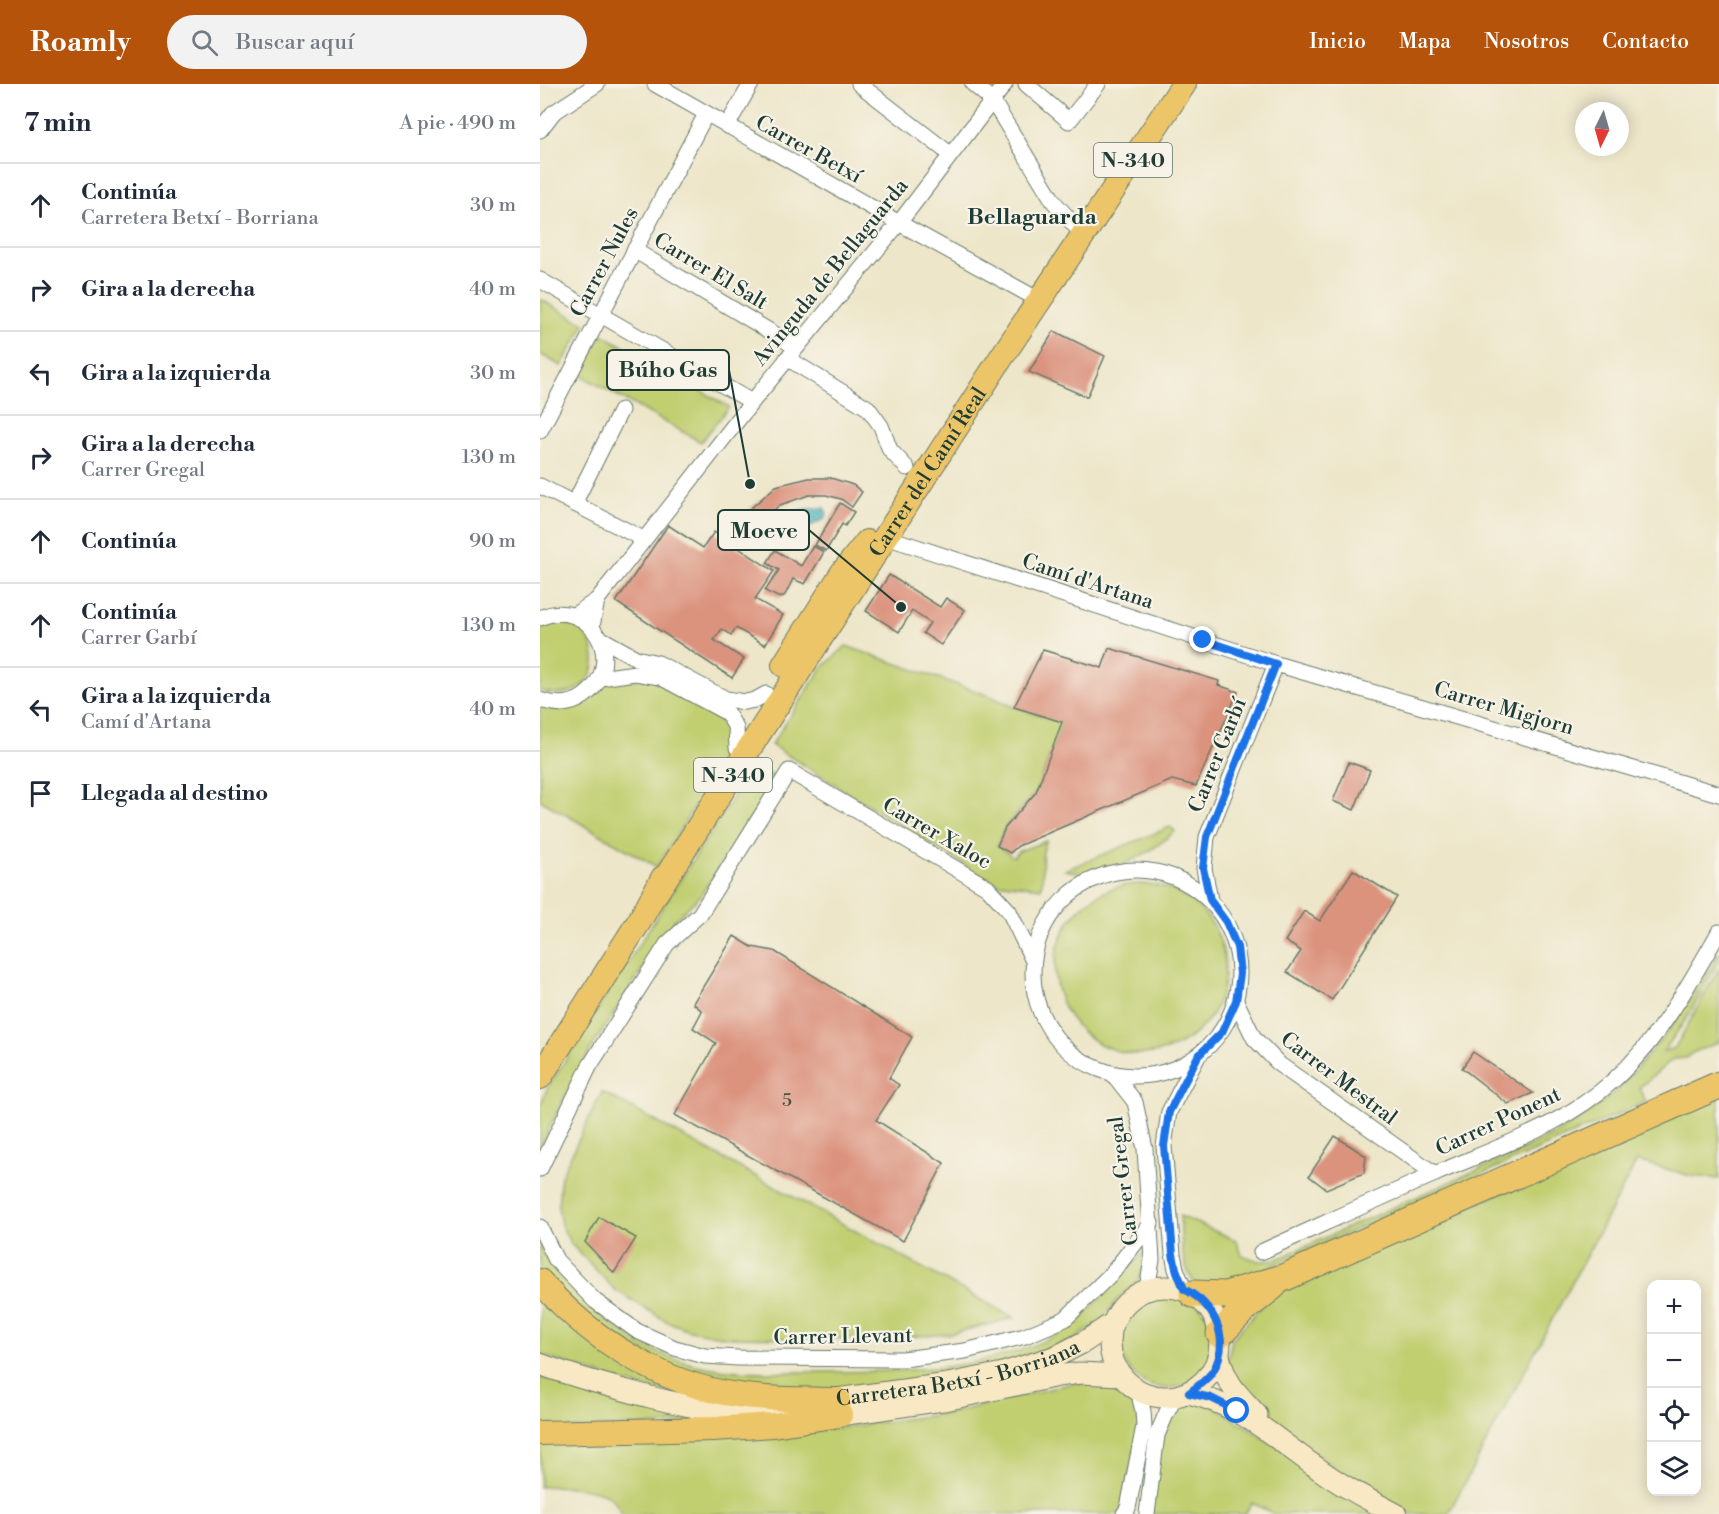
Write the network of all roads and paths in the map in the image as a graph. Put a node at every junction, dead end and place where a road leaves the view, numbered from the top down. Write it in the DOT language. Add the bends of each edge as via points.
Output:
graph roads {
  1 [pos="597,84"];
  2 [pos="655,84"];
  3 [pos="752,84"];
  4 [pos="973,84"];
  5 [pos="1005,84"];
  6 [pos="1026,84"];
  7 [pos="1098,84"];
  8 [pos="1184,84"];
  9 [pos="861,85"];
  10 [pos="992,100"];
  11 [pos="706,114"];
  12 [pos="727,126"];
  13 [pos="540,130"];
  14 [pos="950,154"];
  15 [pos="899,223"];
  16 [pos="1083,235"];
  17 [pos="634,250"];
  18 [pos="540,280"];
  19 [pos="1039,300"];
  20 [pos="600,314"];
  21 [pos="792,353"];
  22 [pos="1001,358"];
  23 [pos="752,402"];
  24 [pos="621,410"];
  25 [pos="540,431"];
  26 [pos="907,468"];
  27 [pos="540,486"];
  28 [pos="573,504"];
  29 [pos="886,537"];
  30 [pos="643,539"];
  31 [pos="597,600"];
  32 [pos="574,615"];
  33 [pos="541,616"];
  34 [pos="596,633"];
  35 [pos="1276,664"];
  36 [pos="600,678"];
  37 [pos="766,694"];
  38 [pos="540,700"];
  39 [pos="737,748"];
  40 [pos="1719,794"];
  41 [pos="656,893"];
  42 [pos="1210,900"];
  43 [pos="1719,932"];
  44 [pos="1033,961"];
  45 [pos="1236,1001"];
  46 [pos="1198,1056"];
  47 [pos="1113,1074"];
  48 [pos="542,1075"];
  49 [pos="1719,1084"];
  50 [pos="540,1169"];
  51 [pos="1435,1174"];
  52 [pos="1151,1222"];
  53 [pos="540,1227"];
  54 [pos="1261,1252"];
  55 [pos="1283,1278"];
  56 [pos="540,1281"];
  57 [pos="1147,1289"];
  58 [pos="1188,1292"];
  59 [pos="1113,1323"];
  60 [pos="1220,1345"];
  61 [pos="540,1364"];
  62 [pos="1121,1376"];
  63 [pos="1138,1390"];
  64 [pos="1182,1395"];
  65 [pos="839,1407"];
  66 [pos="540,1433"];
  67 [pos="1274,1434"];
  68 [pos="1124,1514"];
  69 [pos="1147,1514"];
  70 [pos="1396,1514"];
  1 -- 13 [label="street" via="553,112"];
  2 -- 11 [label="street, Carrer Betxí"];
  3 -- 12 [label="street"];
  4 -- 10 [label="street"];
  5 -- 10 [label="street, Avinguda de Bellaguarda"];
  6 -- 7 [label="street" via="1069,121"];
  8 -- 16 [label="highway, Carrer del Camí Real / N-340"];
  9 -- 14 [label="street"];
  10 -- 14 [label="street, Avinguda de Bellaguarda"];
  10 -- 16 [label="street" via="1054,202"];
  11 -- 12 [label="street, Carrer Betxí"];
  11 -- 17 [label="street, Carrer Nules"];
  12 -- 15 [label="street, Carrer Betxí"];
  14 -- 15 [label="street, Avinguda de Bellaguarda"];
  15 -- 19 [label="street, Carrer Betxí"];
  15 -- 21 [label="street, Avinguda de Bellaguarda"];
  16 -- 19 [label="highway, Carrer del Camí Real / N-340"];
  17 -- 20 [label="street, Carrer Nules"];
  17 -- 21 [label="street, Carrer El Salt"];
  18 -- 20 [label="street"];
  19 -- 22 [label="highway, Carrer del Camí Real / N-340"];
  20 -- 23 [label="street"];
  20 -- 25 [label="street, Carrer Nules"];
  21 -- 23 [label="street, Avinguda de Bellaguarda"];
  21 -- 26 [label="street, Carrer El Salt" via="868,408 881,426 890,450"];
  22 -- 29 [label="highway, Carrer del Camí Real / N-340"];
  22 -- 37 [label="highway" via="975,382 879,527 843,572"];
  23 -- 30 [label="street, Avinguda de Bellaguarda"];
  24 -- 28 [label="street"];
  27 -- 28 [label="street"];
  28 -- 30 [label="street"];
  29 -- 35 [label="street, Camí d'Artana"];
  29 -- 41 [label="highway, Carrer del Camí Real / N-340"];
  30 -- 31 [label="street, Avinguda de Bellaguarda"];
  31 -- 32 [label="street, Avinguda de Bellaguarda"];
  31 -- 34 [label="street, Avinguda de Bellaguarda"];
  32 -- 33 [label="street"];
  32 -- 34 [label="street"];
  34 -- 36 [label="street, Avinguda de Bellaguarda" via="604,651"];
  34 -- 37 [label="street" via="636,658 658,663 726,699 745,702"];
  35 -- 40 [label="street, Carrer Migjorn"];
  35 -- 42 [label="street, Carrer Garbí" via="1207,837 1203,868"];
  36 -- 38 [label="street" via="592,691 579,700 550,704"];
  36 -- 39 [label="street" via="635,673 660,677 727,713 736,728"];
  37 -- 39 [label="highway"];
  39 -- 41 [label="highway" via="683,833"];
  41 -- 48 [label="highway, N-340"];
  42 -- 44 [label="street" via="1183,881 1151,870 1118,871 1087,882 1060,902 1042,929"];
  42 -- 45 [label="street" via="1237,947 1240,974"];
  43 -- 51 [label="street, Carrer Ponent" via="1645,1048 1614,1081 1548,1126"];
  44 -- 47 [label="street" via="1035,997 1049,1030 1074,1056"];
  44 -- 50 [label="street, Carrer Xaloc" via="1009,911 987,887 789,771 700,914 667,944 589,1067"];
  45 -- 46 [label="street" via="1222,1032"];
  45 -- 51 [label="street, Carrer Mestral" via="1254,1038 1280,1065"];
  46 -- 47 [label="street" via="1171,1070 1142,1077"];
  46 -- 58 [label="street, Carrer Gregal" via="1169,1112 1164,1146 1173,1254"];
  47 -- 52 [label="street, Carrer Gregal" via="1135,1102 1145,1149"];
  49 -- 55 [label="highway"];
  51 -- 54 [label="street, Carrer Ponent"];
  52 -- 53 [label="street, Carrer Llevant" via="1113,1272 1065,1319 1025,1336 965,1351 903,1359 738,1358 705,1356 675,1347 637,1330 595,1300 556,1260"];
  52 -- 57 [label="street, Carrer Gregal" via="1152,1260"];
  55 -- 58 [label="highway" via="1226,1295"];
  55 -- 60 [label="highway" via="1244,1310"];
  56 -- 65 [label="highway" via="612,1345 660,1371 736,1395"];
  57 -- 58 [label="main road" via="1164,1286"];
  57 -- 59 [label="main road" via="1132,1297"];
  58 -- 60 [label="main road" via="1206,1304 1216,1318"];
  59 -- 62 [label="main road" via="1112,1358"];
  59 -- 65 [label="main road, Carretera Betxí - Borriana" via="1084,1342 1038,1363"];
  60 -- 64 [label="main road" via="1213,1370 1203,1382"];
  60 -- 67 [label="main road" via="1223,1373"];
  61 -- 65 [label="main road, Carretera Betxí - Borriana" via="609,1387 694,1408 773,1415"];
  62 -- 63 [label="main road"];
  62 -- 65 [label="main road, Carretera Betxí - Borriana" via="1080,1373 950,1399"];
  63 -- 64 [label="main road" via="1157,1396"];
  63 -- 68 [label="street" via="1143,1438"];
  64 -- 67 [label="main road" via="1223,1404"];
  64 -- 69 [label="street" via="1167,1412 1157,1435"];
  65 -- 66 [label="highway" via="773,1425"];
  67 -- 70 [label="main road" via="1317,1468"];
}
